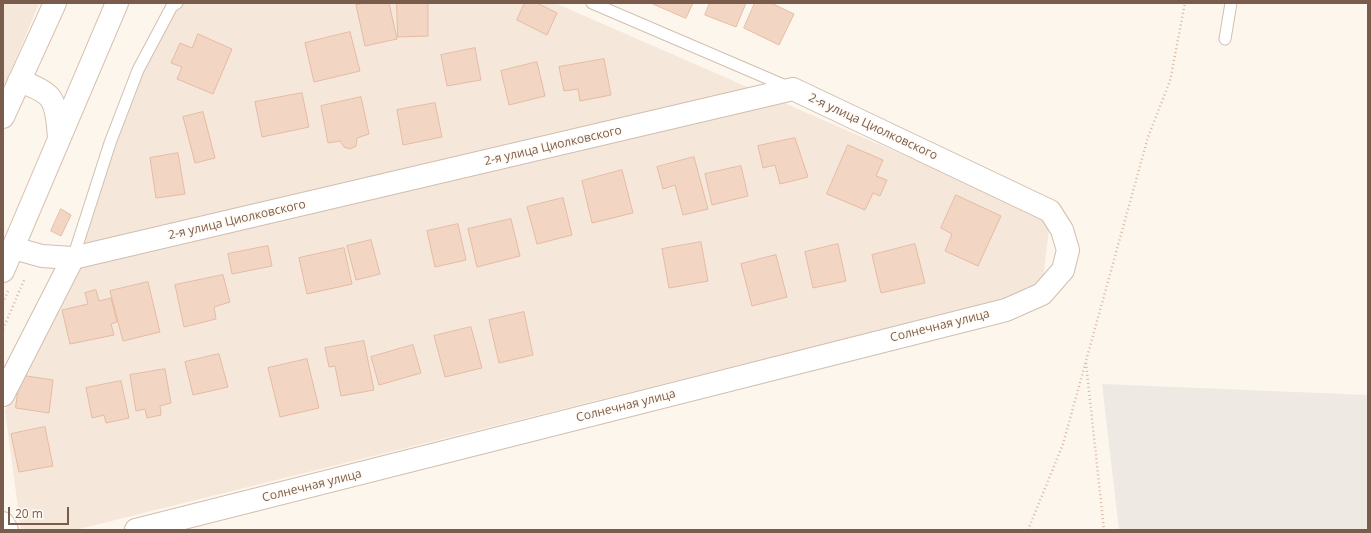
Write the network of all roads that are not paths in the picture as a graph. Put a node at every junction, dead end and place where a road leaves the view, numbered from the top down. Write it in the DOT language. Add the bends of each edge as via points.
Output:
graph roads {
  1 [pos="55,3"];
  2 [pos="117,3"];
  3 [pos="176,3"];
  4 [pos="592,3"];
  5 [pos="1231,3"];
  6 [pos="1225,39"];
  7 [pos="19,80"];
  8 [pos="793,89"];
  9 [pos="3,117"];
  10 [pos="59,139"];
  11 [pos="1062,230"];
  12 [pos="13,248"];
  13 [pos="73,258"];
  14 [pos="3,271"];
  15 [pos="3,395"];
  16 [pos="3,523"];
  17 [pos="7,530"];
  18 [pos="136,530"];
  1 -- 7 [label="street"];
  2 -- 10 [label="street"];
  3 -- 13 [label="lane" via="138,70 110,143"];
  4 -- 8 [label="lane"];
  5 -- 6 [label="lane"];
  7 -- 9 [label="street"];
  7 -- 10 [label="street" via="51,99 56,113"];
  8 -- 11 [label="street, 2-я улица Циолковского" via="1050,211"];
  8 -- 13 [label="street, 2-я улица Циолковского"];
  10 -- 12 [label="street"];
  11 -- 18 [label="street, Солнечная улица" via="1068,250 1063,270 1042,294 1006,310"];
  12 -- 13 [label="street, 2-я улица Циолковского" via="42,256"];
  12 -- 14 [label="street"];
  13 -- 15 [label="street"];
  16 -- 17 [label="street"];
}
